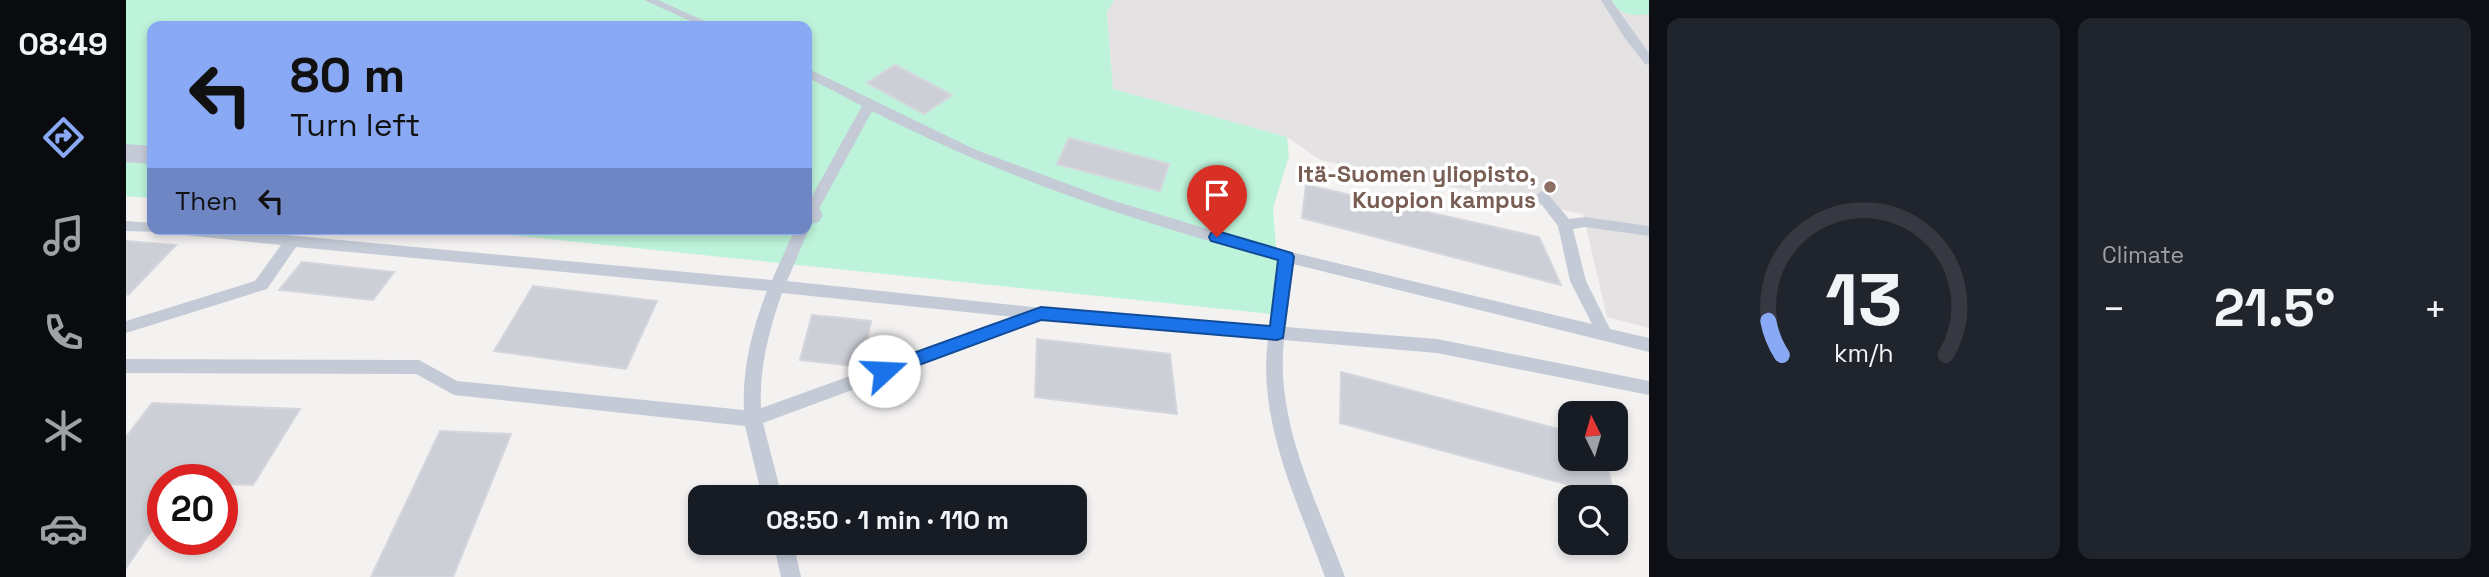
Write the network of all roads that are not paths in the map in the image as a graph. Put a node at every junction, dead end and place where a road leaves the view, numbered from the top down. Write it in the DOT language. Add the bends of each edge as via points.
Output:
graph roads {
  1 [pos="649,0"];
  2 [pos="1606,0"];
  3 [pos="698,21"];
  4 [pos="1649,61"];
  5 [pos="812,75"];
  6 [pos="869,105"];
  7 [pos="126,153"];
  8 [pos="147,155"];
  9 [pos="1542,196"];
  10 [pos="812,208"];
  11 [pos="1565,225"];
  12 [pos="126,226"];
  13 [pos="147,228"];
  14 [pos="1649,231"];
  15 [pos="222,235"];
  16 [pos="799,235"];
  17 [pos="291,242"];
  18 [pos="1286,257"];
  19 [pos="775,286"];
  20 [pos="1041,314"];
  21 [pos="126,327"];
  22 [pos="1277,333"];
  23 [pos="1604,333"];
  24 [pos="1649,345"];
  25 [pos="126,366"];
  26 [pos="1649,388"];
  27 [pos="753,419"];
  28 [pos="769,485"];
  29 [pos="786,555"];
  30 [pos="791,577"];
  31 [pos="1335,577"];
  1 -- 3 [label="lane"];
  2 -- 4 [label="lane"];
  5 -- 6 [label="lane"];
  6 -- 10 [label="lane"];
  6 -- 18 [label="lane" via="1025,176"];
  7 -- 8 [label="street"];
  9 -- 11 [label="lane"];
  11 -- 14 [label="lane" via="1585,222"];
  11 -- 23 [label="lane" via="1578,281"];
  12 -- 13 [label="lane"];
  15 -- 17 [label="lane"];
  16 -- 19 [label="lane"];
  17 -- 19 [label="lane"];
  17 -- 21 [label="lane" via="261,285"];
  18 -- 22 [label="lane"];
  18 -- 23 [label="lane"];
  19 -- 20 [label="lane"];
  19 -- 27 [label="lane" via="756,358"];
  20 -- 22 [label="lane"];
  20 -- 27 [label="lane"];
  22 -- 26 [label="lane" via="1437,346"];
  22 -- 31 [label="lane" via="1275,400 1281,429"];
  23 -- 24 [label="lane"];
  25 -- 27 [label="lane" via="419,367 454,388"];
  27 -- 28 [label="lane"];
  29 -- 30 [label="lane"];
}
